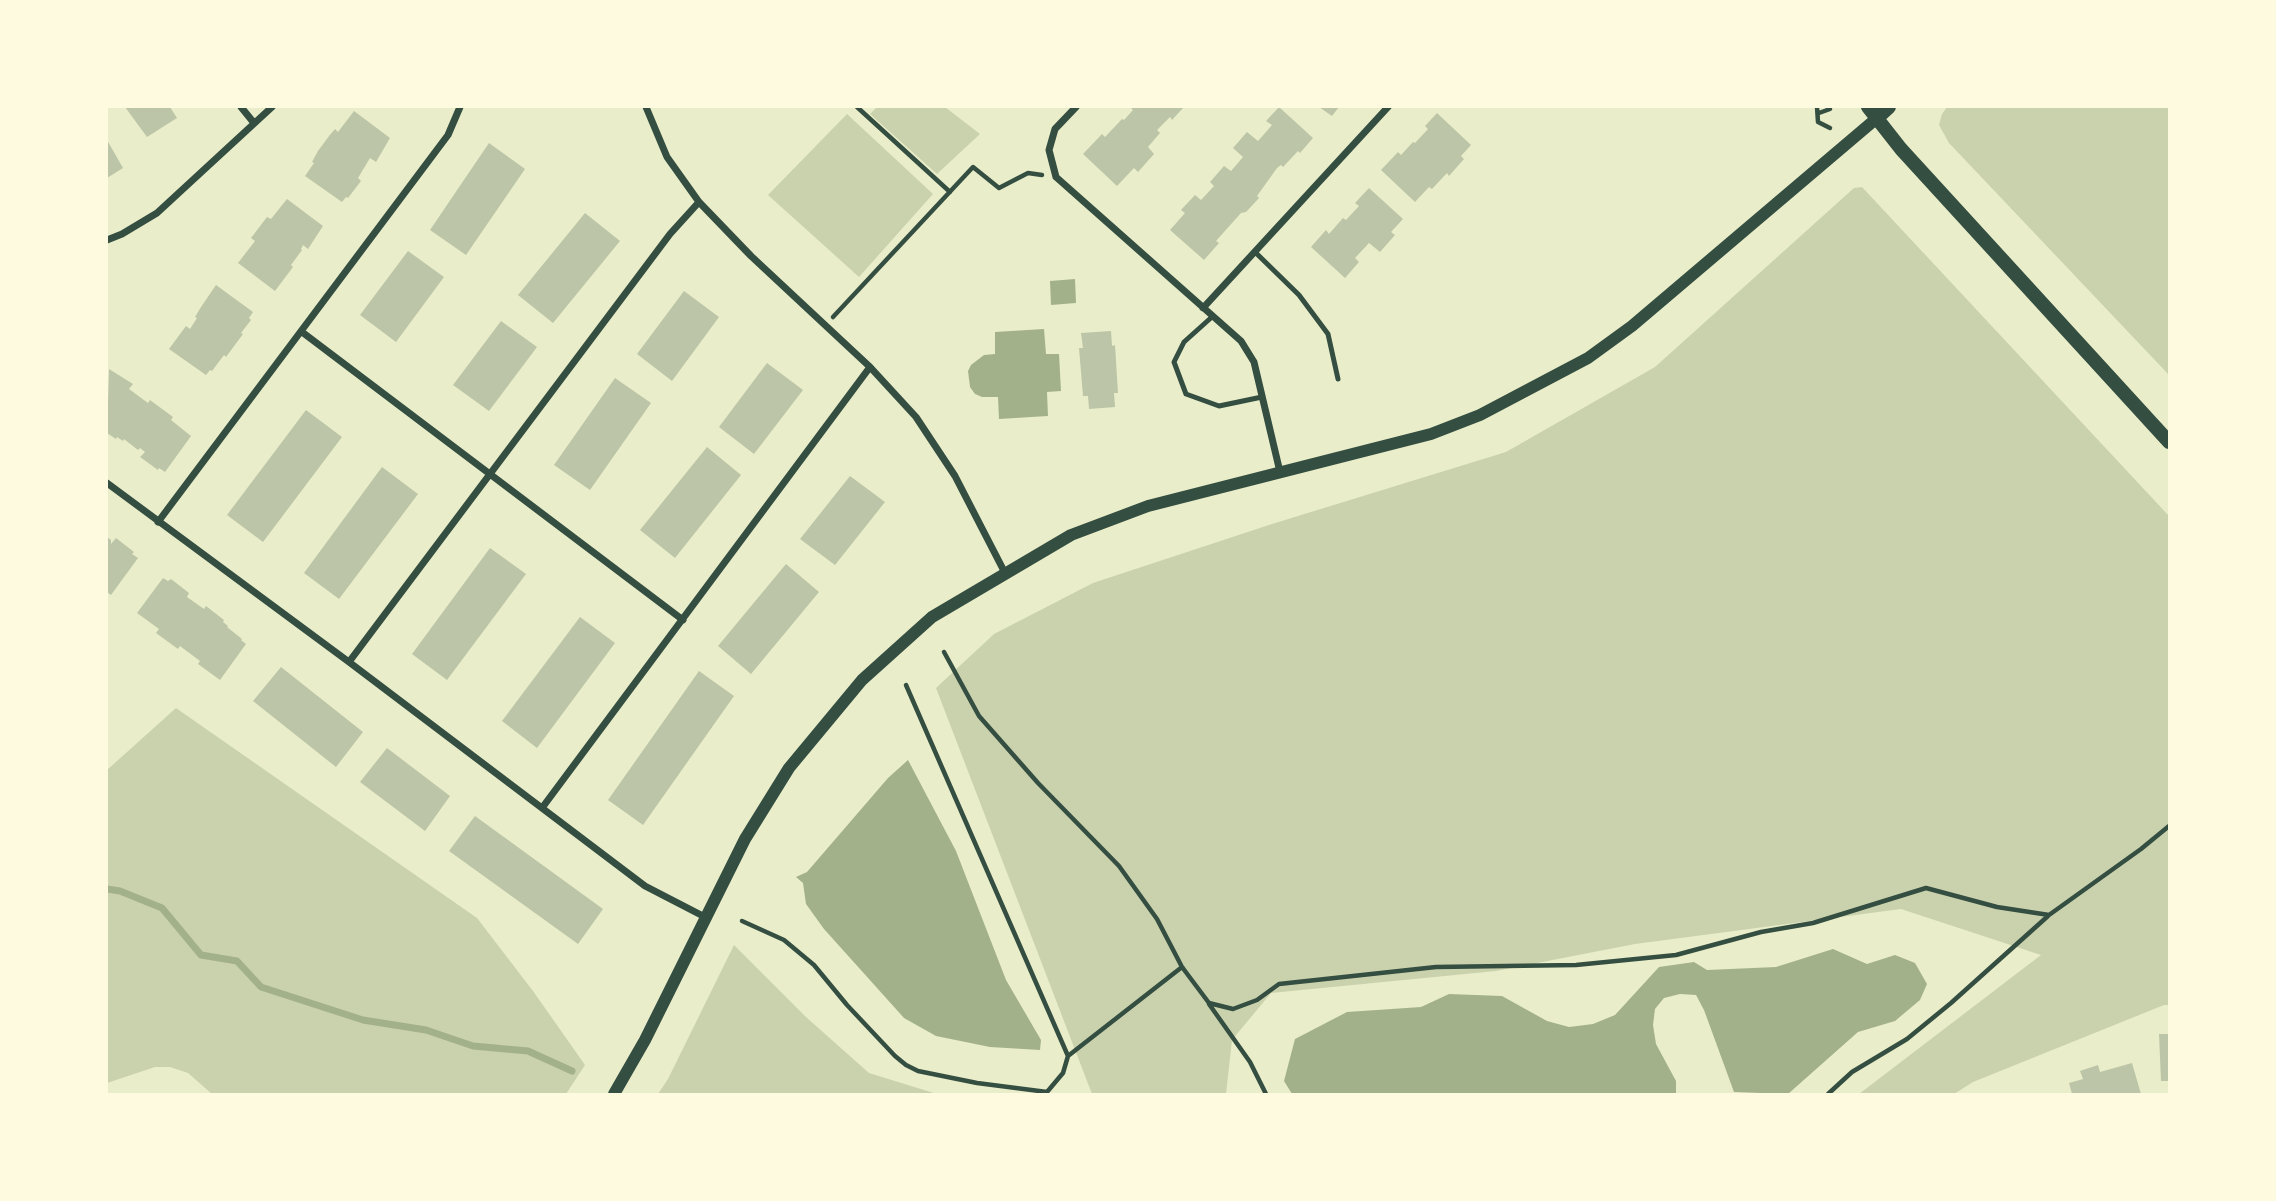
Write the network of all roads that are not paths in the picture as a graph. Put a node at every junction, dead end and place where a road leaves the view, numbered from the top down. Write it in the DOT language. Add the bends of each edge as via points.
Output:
graph roads {
  1 [pos="241,107"];
  2 [pos="272,107"];
  3 [pos="460,107"];
  4 [pos="646,107"];
  5 [pos="1076,107"];
  6 [pos="1388,107"];
  7 [pos="1889,107"];
  8 [pos="1872,112"];
  9 [pos="254,123"];
  10 [pos="699,202"];
  11 [pos="107,240"];
  12 [pos="1255,252"];
  13 [pos="1203,308"];
  14 [pos="1213,316"];
  15 [pos="302,332"];
  16 [pos="870,367"];
  17 [pos="1338,379"];
  18 [pos="1262,397"];
  19 [pos="2169,442"];
  20 [pos="1280,472"];
  21 [pos="490,476"];
  22 [pos="107,483"];
  23 [pos="158,522"];
  24 [pos="1005,573"];
  25 [pos="683,620"];
  26 [pos="349,662"];
  27 [pos="542,808"];
  28 [pos="705,917"];
  29 [pos="614,1094"];
  1 -- 9 [label="street"];
  2 -- 9 [label="street"];
  3 -- 15 [label="street" via="448,135"];
  4 -- 10 [label="street" via="667,158"];
  5 -- 13 [label="street" via="1055,129 1049,150 1056,177"];
  6 -- 12 [label="street"];
  7 -- 8 [label="main road"];
  8 -- 19 [label="main road"];
  8 -- 20 [label="street" via="1632,326 1588,358 1480,415 1431,434"];
  9 -- 11 [label="street" via="157,213"];
  10 -- 16 [label="street"];
  10 -- 21 [label="street" via="670,234"];
  12 -- 13 [label="street"];
  12 -- 17 [label="lane" via="1299,295 1328,334"];
  13 -- 14 [label="street"];
  14 -- 18 [label="street" via="1241,341 1254,362"];
  14 -- 18 [label="lane" via="1184,342 1174,362 1186,394 1219,406"];
  15 -- 21 [label="street"];
  15 -- 23 [label="street"];
  16 -- 24 [label="street" via="916,416"];
  16 -- 25 [label="street"];
  18 -- 20 [label="street"];
  20 -- 24 [label="street" via="1148,506 1071,535"];
  21 -- 25 [label="street"];
  21 -- 26 [label="street"];
  22 -- 23 [label="street"];
  23 -- 26 [label="street"];
  24 -- 28 [label="street" via="932,617 862,680 789,768"];
  25 -- 27 [label="street"];
  26 -- 27 [label="street"];
  27 -- 28 [label="street" via="645,886"];
  28 -- 29 [label="street"];
}
